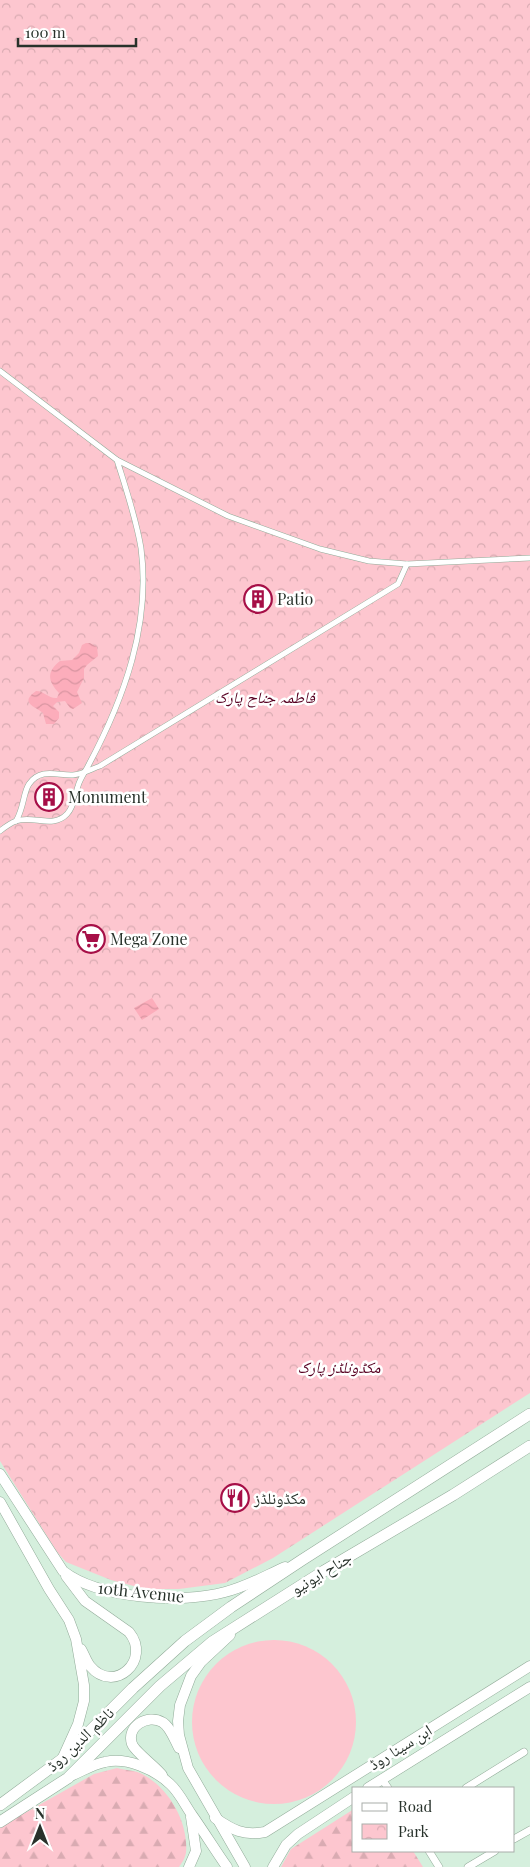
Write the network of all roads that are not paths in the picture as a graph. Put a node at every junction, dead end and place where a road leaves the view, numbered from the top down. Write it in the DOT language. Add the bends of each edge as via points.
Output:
graph roads {
  1 [pos="0,371"];
  2 [pos="117,460"];
  3 [pos="530,558"];
  4 [pos="407,564"];
  5 [pos="85,772"];
  6 [pos="16,821"];
  7 [pos="0,830"];
  8 [pos="530,1414"];
  9 [pos="530,1446"];
  10 [pos="0,1474"];
  11 [pos="0,1502"];
  12 [pos="302,1560"];
  13 [pos="63,1572"];
  14 [pos="243,1622"];
  15 [pos="76,1639"];
  16 [pos="530,1666"];
  17 [pos="530,1687"];
  18 [pos="133,1688"];
  19 [pos="126,1719"];
  20 [pos="524,1752"];
  21 [pos="184,1757"];
  22 [pos="61,1760"];
  23 [pos="68,1778"];
  24 [pos="382,1779"];
  25 [pos="166,1780"];
  26 [pos="370,1787"];
  27 [pos="387,1787"];
  28 [pos="468,1787"];
  29 [pos="352,1799"];
  30 [pos="0,1805"];
  31 [pos="190,1812"];
  32 [pos="215,1818"];
  33 [pos="0,1822"];
  34 [pos="530,1830"];
  35 [pos="515,1838"];
  36 [pos="430,1852"];
  37 [pos="493,1852"];
  38 [pos="189,1867"];
  39 [pos="227,1867"];
  40 [pos="245,1867"];
  41 [pos="273,1867"];
  42 [pos="439,1867"];
  43 [pos="468,1867"];
  1 -- 2 [label="street"];
  2 -- 4 [label="street" via="228,516 320,549 370,561"];
  2 -- 5 [label="street" via="140,548 143,587 140,629 121,698"];
  3 -- 4 [label="street"];
  4 -- 5 [label="street" via="398,584"];
  5 -- 6 [label="street" via="72,807 60,819"];
  5 -- 6 [label="street" via="35,777 26,790"];
  6 -- 7 [label="street"];
  8 -- 12 [label="main road, جناح ایونیو"];
  9 -- 14 [label="main road, جناح ایونیو"];
  10 -- 13 [label="main road, 10th Avenue"];
  11 -- 15 [label="main road" via="69,1620"];
  12 -- 13 [label="main road, 10th Avenue" via="236,1589 189,1598 103,1590 88,1586"];
  12 -- 18 [label="main road, جناح ایونیو" via="184,1642"];
  13 -- 15 [label="main road" via="85,1601 134,1638 137,1650 134,1661 124,1673 115,1677 105,1676 90,1666"];
  14 -- 19 [label="main road, جناح ایونیو" via="194,1656"];
  14 -- 21 [label="main road" via="201,1662 191,1676 178,1720"];
  15 -- 22 [label="main road" via="84,1701 78,1724"];
  16 -- 32 [label="main road, ابن سینا روڈ" via="265,1832 238,1832"];
  17 -- 24 [label="main road, ابن سینا روڈ"];
  18 -- 22 [label="main road, ناظم الدین روڈ"];
  19 -- 23 [label="main road, ناظم الدین روڈ"];
  20 -- 28 [label="street"];
  21 -- 25 [label="main road" via="162,1722 144,1721 134,1728 131,1736 135,1749"];
  21 -- 32 [label="main road"];
  22 -- 30 [label="main road, ناظم الدین روڈ"];
  23 -- 25 [label="main road" via="94,1764 120,1760 146,1768"];
  23 -- 33 [label="main road, ناظم الدین روڈ"];
  24 -- 26 [label="main road, ابن سینا روڈ"];
  24 -- 27 [label="street"];
  25 -- 31 [label="main road"];
  29 -- 41 [label="main road" via="286,1844"];
  31 -- 38 [label="main road" via="196,1851"];
  31 -- 39 [label="main road"];
  32 -- 40 [label="main road"];
  34 -- 35 [label="street"];
  36 -- 42 [label="street"];
  37 -- 43 [label="street"];
}
